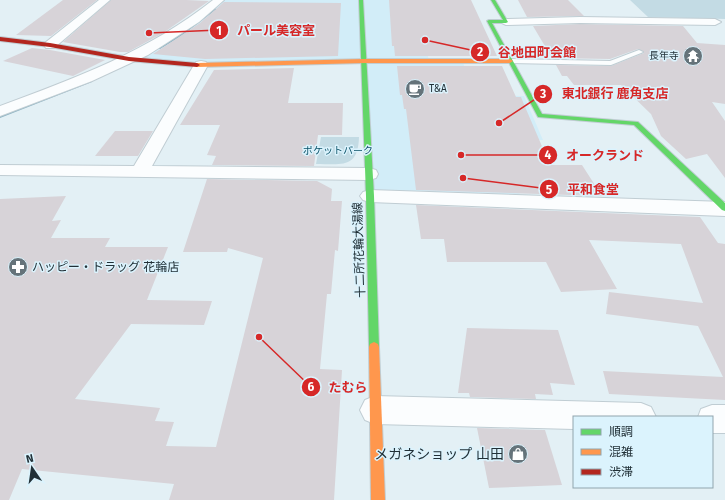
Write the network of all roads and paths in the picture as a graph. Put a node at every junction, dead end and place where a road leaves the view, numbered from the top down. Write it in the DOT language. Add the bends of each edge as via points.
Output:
graph roads {
  1 [pos="105,0"];
  2 [pos="219,0"];
  3 [pos="361,0"];
  4 [pos="493,0"];
  5 [pos="506,22"];
  6 [pos="715,22"];
  7 [pos="0,39"];
  8 [pos="50,45"];
  9 [pos="639,52"];
  10 [pos="129,59"];
  11 [pos="365,61"];
  12 [pos="510,61"];
  13 [pos="201,65"];
  14 [pos="0,111"];
  15 [pos="0,170"];
  16 [pos="140,172"];
  17 [pos="369,174"];
  18 [pos="370,196"];
  19 [pos="725,208"];
  20 [pos="375,410"];
  21 [pos="603,416"];
  22 [pos="713,419"];
  23 [pos="725,419"];
  24 [pos="378,500"];
  1 -- 8 [label="street"];
  2 -- 10 [label="street" via="175,35"];
  3 -- 11 [label="street, 十二所花輪大湯線"];
  4 -- 5 [label="street"];
  5 -- 6 [label="street"];
  5 -- 12 [label="street" via="489,21"];
  7 -- 8 [label="street"];
  8 -- 10 [label="street"];
  9 -- 12 [label="lane" via="611,63"];
  10 -- 13 [label="street"];
  10 -- 14 [label="street" via="74,84"];
  11 -- 12 [label="street"];
  11 -- 13 [label="street"];
  11 -- 17 [label="street, 十二所花輪大湯線"];
  12 -- 19 [label="street" via="540,116 636,123"];
  13 -- 16 [label="street"];
  15 -- 16 [label="street"];
  16 -- 17 [label="street"];
  17 -- 18 [label="street, 十二所花輪大湯線"];
  18 -- 19 [label="street"];
  18 -- 20 [label="street, 十二所花輪大湯線"];
  20 -- 21 [label="street"];
  20 -- 24 [label="street, 十二所花輪大湯線"];
  22 -- 23 [label="street"];
}
